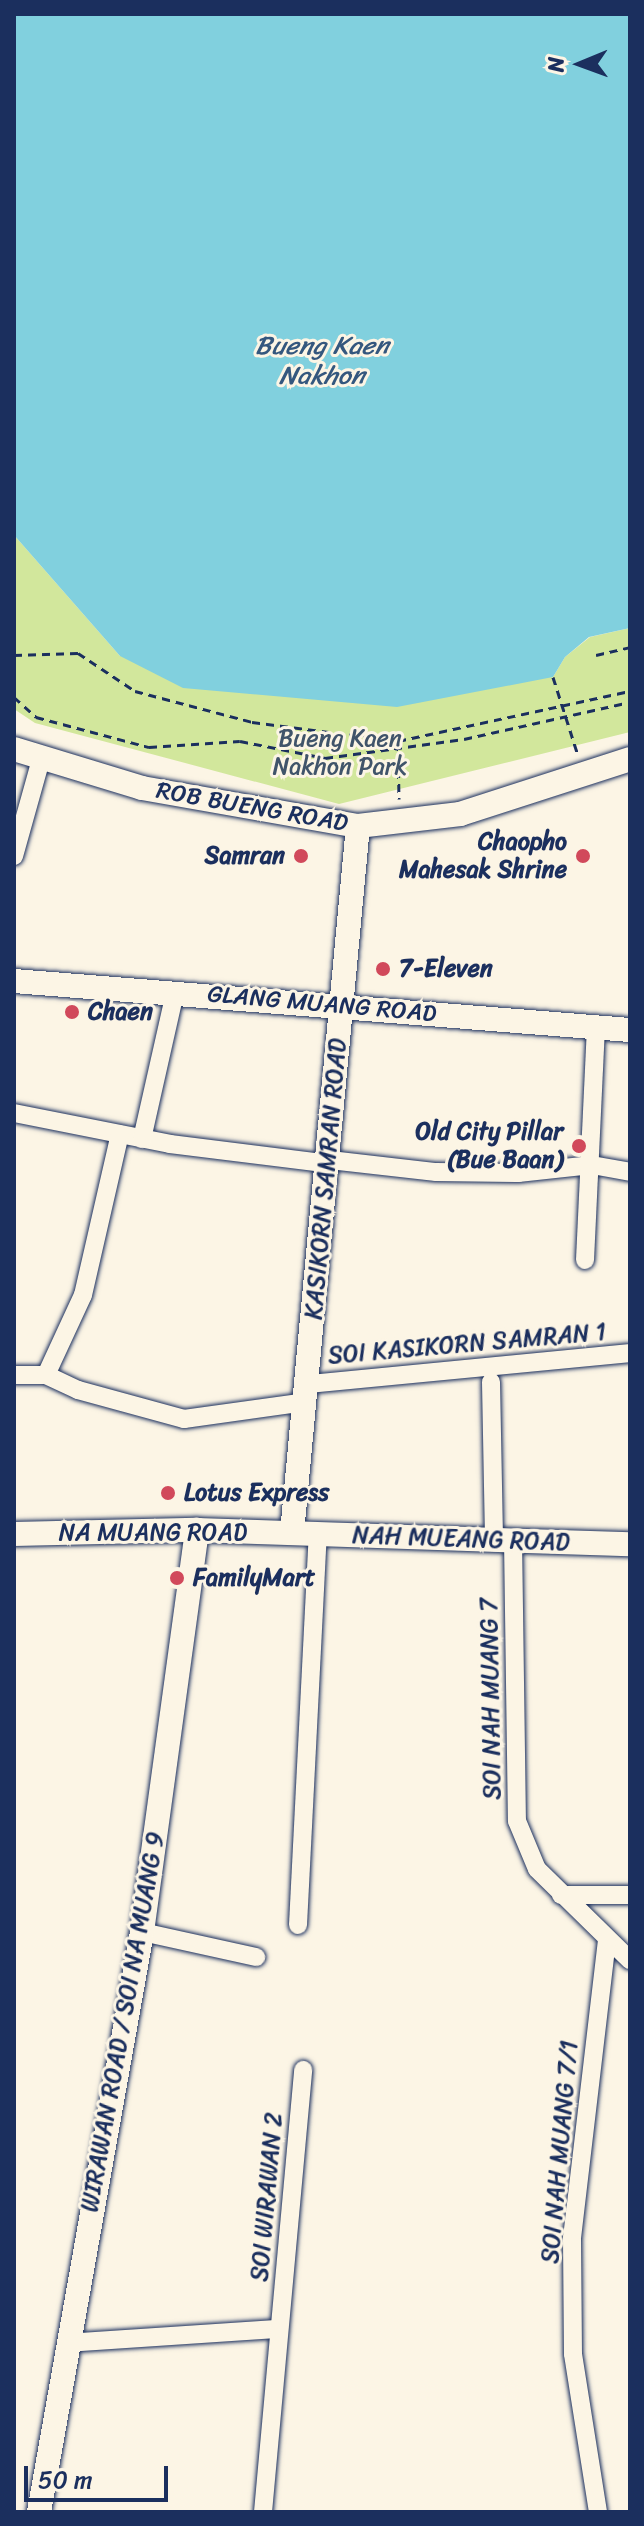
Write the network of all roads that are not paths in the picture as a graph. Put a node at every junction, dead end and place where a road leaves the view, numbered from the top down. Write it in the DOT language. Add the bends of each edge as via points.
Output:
graph roads {
  1 [pos="14,749"];
  2 [pos="41,759"];
  3 [pos="630,759"];
  4 [pos="358,826"];
  5 [pos="14,856"];
  6 [pos="14,981"];
  7 [pos="175,993"];
  8 [pos="340,1004"];
  9 [pos="596,1028"];
  10 [pos="630,1030"];
  11 [pos="14,1113"];
  12 [pos="120,1134"];
  13 [pos="142,1139"];
  14 [pos="330,1162"];
  15 [pos="592,1165"];
  16 [pos="630,1172"];
  17 [pos="585,1260"];
  18 [pos="630,1353"];
  19 [pos="14,1375"];
  20 [pos="46,1375"];
  21 [pos="491,1382"];
  22 [pos="308,1393"];
  23 [pos="197,1530"];
  24 [pos="292,1533"];
  25 [pos="14,1534"];
  26 [pos="318,1535"];
  27 [pos="503,1539"];
  28 [pos="630,1544"];
  29 [pos="561,1895"];
  30 [pos="630,1895"];
  31 [pos="298,1925"];
  32 [pos="142,1932"];
  33 [pos="607,1940"];
  34 [pos="256,1957"];
  35 [pos="630,1960"];
  36 [pos="303,2070"];
  37 [pos="279,2329"];
  38 [pos="67,2343"];
  39 [pos="39,2512"];
  40 [pos="263,2512"];
  41 [pos="598,2512"];
  1 -- 2 [label="street, ROB BUENG ROAD"];
  2 -- 4 [label="street, ROB BUENG ROAD" via="142,788"];
  2 -- 5 [label="street"];
  3 -- 4 [label="street, ROB BUENG ROAD" via="460,814"];
  4 -- 8 [label="street, KASIKORN SAMRAN ROAD"];
  6 -- 7 [label="street, GLANG MUANG ROAD"];
  7 -- 8 [label="street, GLANG MUANG ROAD"];
  7 -- 13 [label="street"];
  8 -- 9 [label="street, GLANG MUANG ROAD"];
  8 -- 14 [label="street, KASIKORN SAMRAN ROAD"];
  9 -- 10 [label="street, GLANG MUANG ROAD"];
  9 -- 15 [label="street"];
  11 -- 12 [label="street"];
  12 -- 13 [label="street"];
  12 -- 20 [label="street" via="83,1295"];
  13 -- 14 [label="street"];
  14 -- 15 [label="street" via="518,1173"];
  14 -- 22 [label="street, KASIKORN SAMRAN ROAD"];
  15 -- 16 [label="street"];
  15 -- 17 [label="street"];
  18 -- 22 [label="street, SOI KASIKORN SAMRAN 1"];
  19 -- 20 [label="street"];
  20 -- 22 [label="street, SOI KASIKORN SAMRAN 1" via="78,1390 184,1419"];
  21 -- 27 [label="street, SOI NAH MUANG 7"];
  22 -- 24 [label="street, KASIKORN SAMRAN ROAD"];
  23 -- 24 [label="street, NA MUANG ROAD"];
  23 -- 25 [label="street, NA MUANG ROAD"];
  23 -- 32 [label="street, WIRAWAN ROAD / SOI NA MUANG 9"];
  24 -- 26 [label="street, NAH MUEANG ROAD"];
  26 -- 27 [label="street, NAH MUEANG ROAD"];
  26 -- 31 [label="street"];
  27 -- 28 [label="street, NAH MUEANG ROAD"];
  27 -- 29 [label="street, SOI NAH MUANG 7" via="517,1821 537,1869"];
  29 -- 30 [label="street"];
  29 -- 33 [label="street, SOI NAH MUANG 7"];
  32 -- 34 [label="street"];
  32 -- 38 [label="street, WIRAWAN ROAD / SOI NA MUANG 9"];
  33 -- 35 [label="street, SOI NAH MUANG 7"];
  33 -- 41 [label="street, SOI NAH MUANG 7/1" via="572,2238 573,2354"];
  36 -- 37 [label="street, SOI WIRAWAN 2"];
  37 -- 38 [label="street"];
  37 -- 40 [label="street, SOI WIRAWAN 2"];
  38 -- 39 [label="street, WIRAWAN ROAD / SOI NA MUANG 9"];
}
